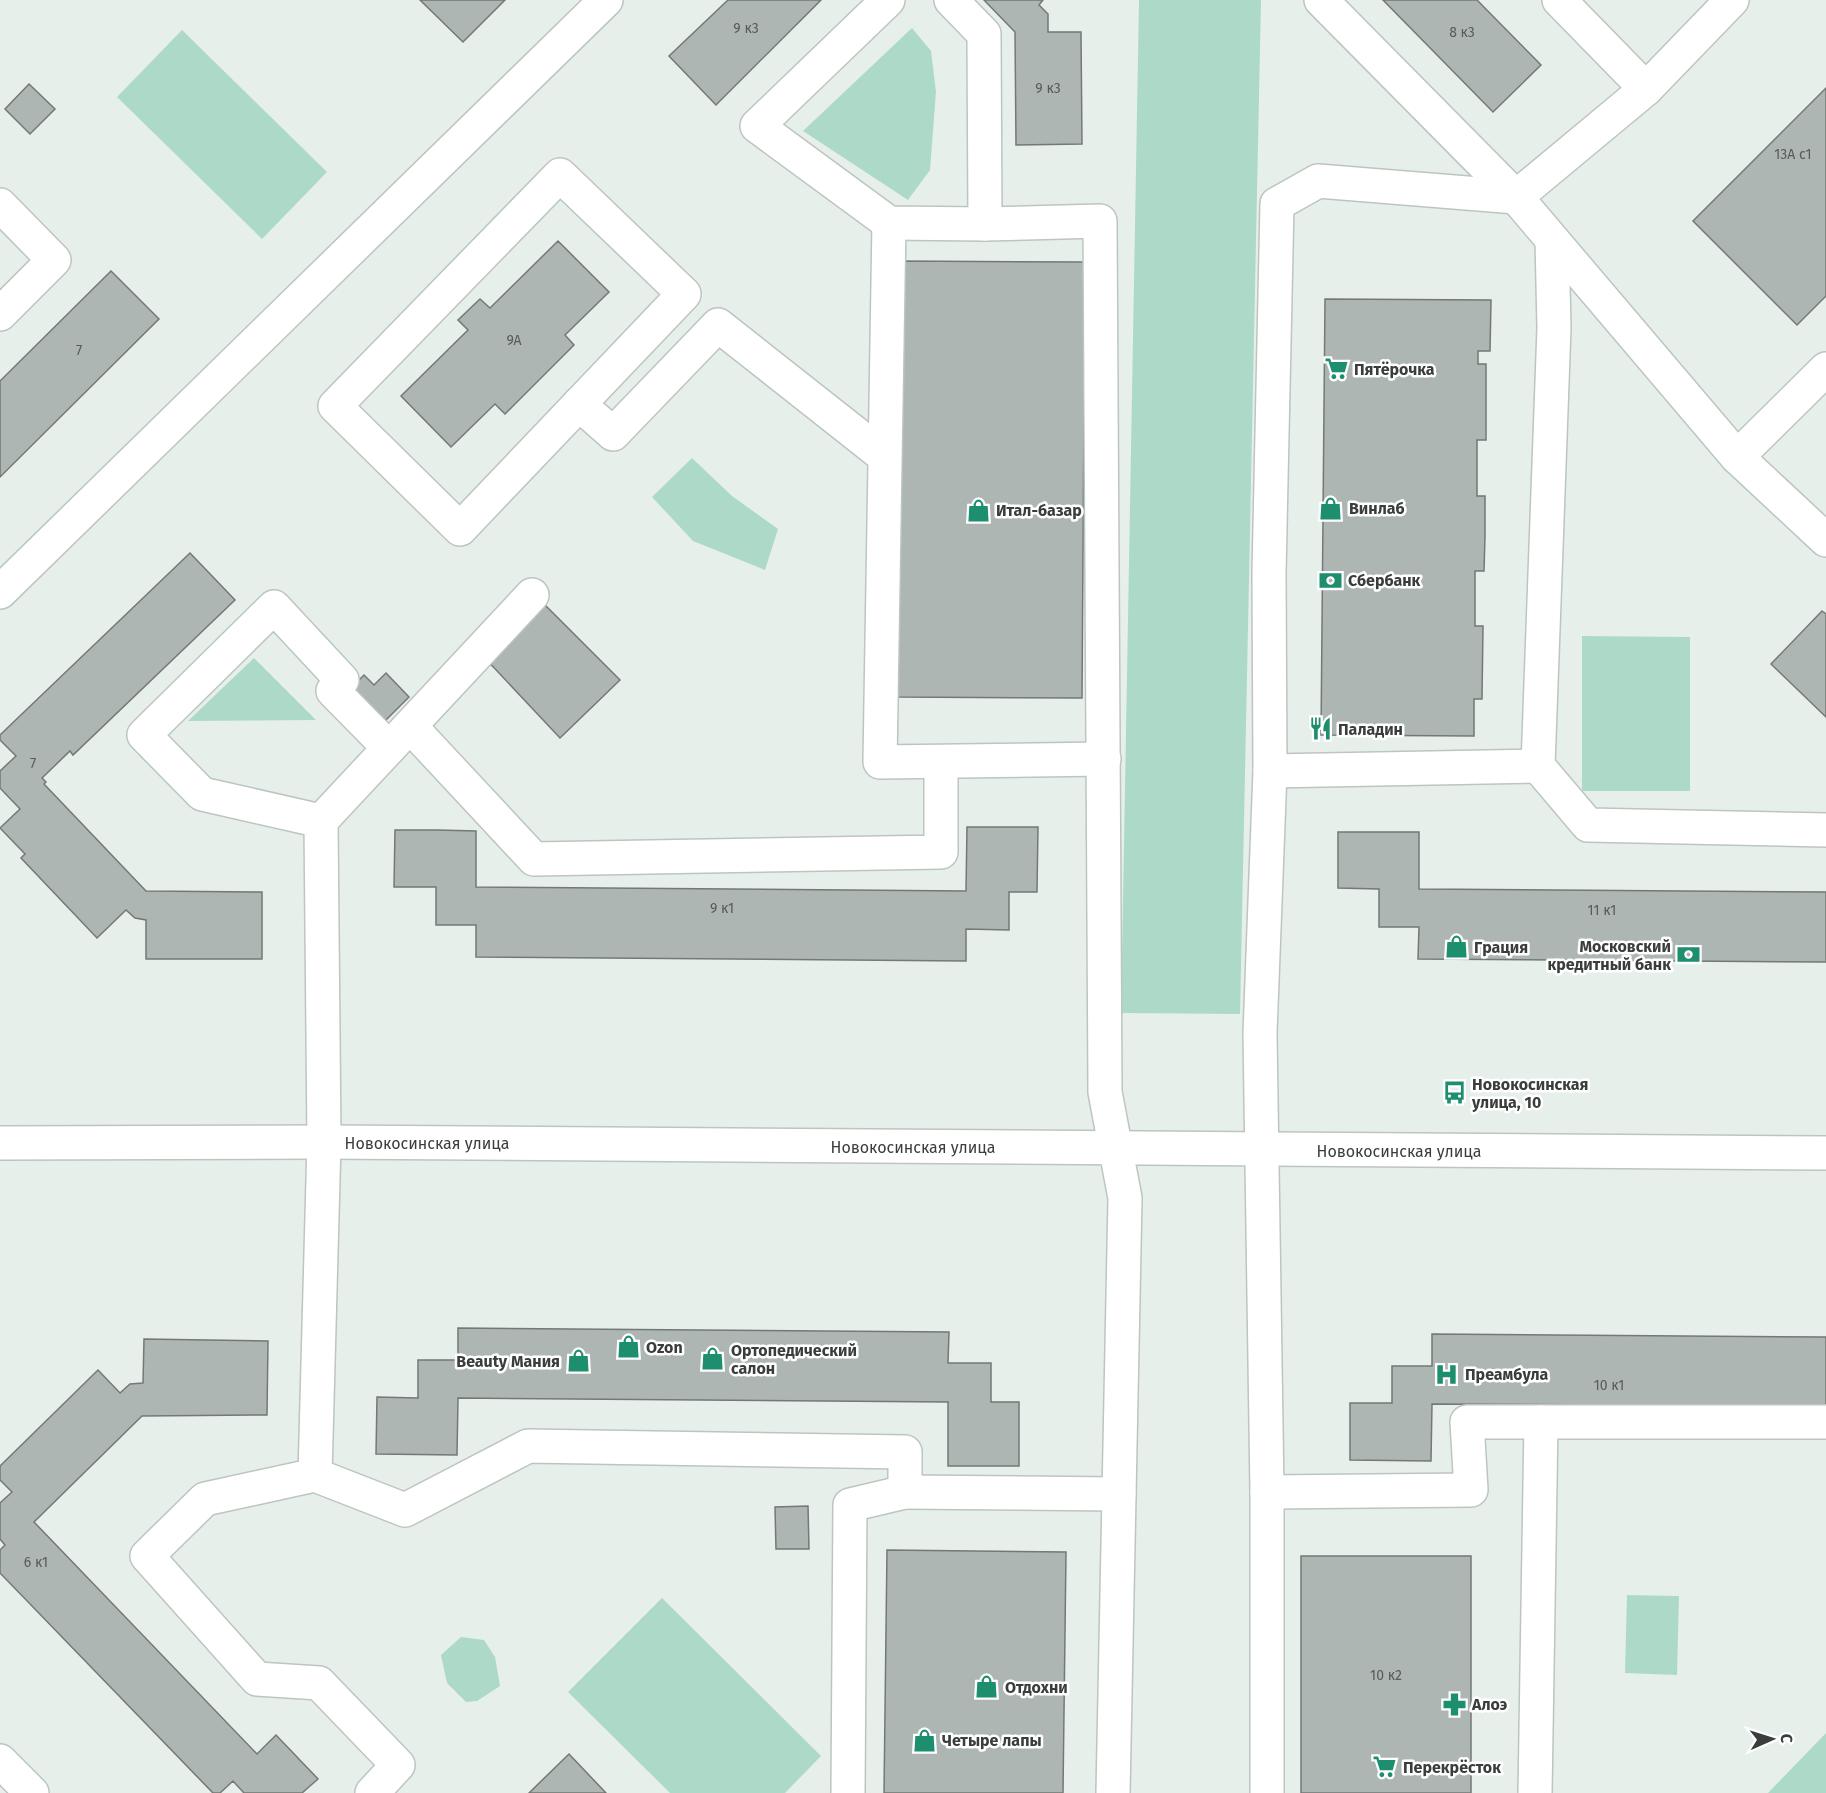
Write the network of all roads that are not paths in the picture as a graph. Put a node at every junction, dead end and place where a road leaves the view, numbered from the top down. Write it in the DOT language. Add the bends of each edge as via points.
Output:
graph roads {
  1 [pos="606,0"];
  2 [pos="888,0"];
  3 [pos="951,0"];
  4 [pos="1322,0"];
  5 [pos="1559,0"];
  6 [pos="1732,0"];
  7 [pos="1646,89"];
  8 [pos="1515,197"];
  9 [pos="0,205"];
  10 [pos="889,223"];
  11 [pos="985,224"];
  12 [pos="1552,240"];
  13 [pos="0,314"];
  14 [pos="1826,369"];
  15 [pos="579,404"];
  16 [pos="884,456"];
  17 [pos="1737,457"];
  18 [pos="1826,540"];
  19 [pos="0,592"];
  20 [pos="532,595"];
  21 [pos="400,737"];
  22 [pos="1104,759"];
  23 [pos="941,762"];
  24 [pos="1538,766"];
  25 [pos="1270,771"];
  26 [pos="321,821"];
  27 [pos="1826,830"];
  28 [pos="324,1142"];
  29 [pos="0,1143"];
  30 [pos="1116,1148"];
  31 [pos="1262,1149"];
  32 [pos="1826,1153"];
  33 [pos="1541,1422"];
  34 [pos="1826,1422"];
  35 [pos="315,1474"];
  36 [pos="905,1492"];
  37 [pos="1267,1492"];
  38 [pos="1119,1494"];
  39 [pos="0,1761"];
  40 [pos="32,1793"];
  41 [pos="372,1793"];
  42 [pos="848,1793"];
  43 [pos="1113,1793"];
  44 [pos="1266,1793"];
  45 [pos="1535,1793"];
  1 -- 19 [label="street"];
  2 -- 10 [label="street" via="757,126"];
  3 -- 11 [label="street" via="984,34"];
  4 -- 8 [label="street"];
  5 -- 7 [label="street"];
  6 -- 7 [label="street"];
  7 -- 8 [label="street"];
  8 -- 12 [label="street"];
  8 -- 25 [label="street" via="1318,181 1277,204 1269,573"];
  9 -- 13 [label="street" via="54,260"];
  10 -- 11 [label="street"];
  10 -- 16 [label="street"];
  11 -- 22 [label="street" via="1100,221"];
  12 -- 17 [label="street" via="1616,296"];
  12 -- 24 [label="street" via="1554,328"];
  14 -- 17 [label="street"];
  15 -- 15 [label="street" via="684,294 560,175 335,406 460,529"];
  15 -- 16 [label="street" via="613,435 718,325"];
  16 -- 23 [label="street" via="880,762"];
  17 -- 18 [label="street"];
  20 -- 21 [label="street"];
  21 -- 23 [label="street" via="534,859 941,852"];
  21 -- 26 [label="street"];
  21 -- 26 [label="street" via="333,691 342,680 274,607 144,735 201,794"];
  22 -- 23 [label="street"];
  22 -- 30 [label="street" via="1105,1092"];
  24 -- 25 [label="street"];
  24 -- 27 [label="street" via="1588,825"];
  25 -- 31 [label="street" via="1260,1033"];
  26 -- 28 [label="street"];
  28 -- 29 [label="street, Новокосинская улица"];
  28 -- 30 [label="street, Новокосинская улица"];
  28 -- 35 [label="street"];
  30 -- 31 [label="street, Новокосинская улица"];
  30 -- 38 [label="street" via="1125,1198"];
  31 -- 32 [label="street, Новокосинская улица"];
  31 -- 37 [label="street"];
  33 -- 34 [label="street"];
  33 -- 37 [label="street" via="1467,1422 1471,1490"];
  33 -- 45 [label="street"];
  35 -- 36 [label="street" via="405,1510 528,1446 905,1452"];
  35 -- 41 [label="street" via="205,1499 147,1556 257,1679 319,1683 398,1765"];
  36 -- 38 [label="street"];
  36 -- 42 [label="street" via="850,1505"];
  37 -- 44 [label="street"];
  38 -- 43 [label="street"];
  39 -- 40 [label="street"];
}
